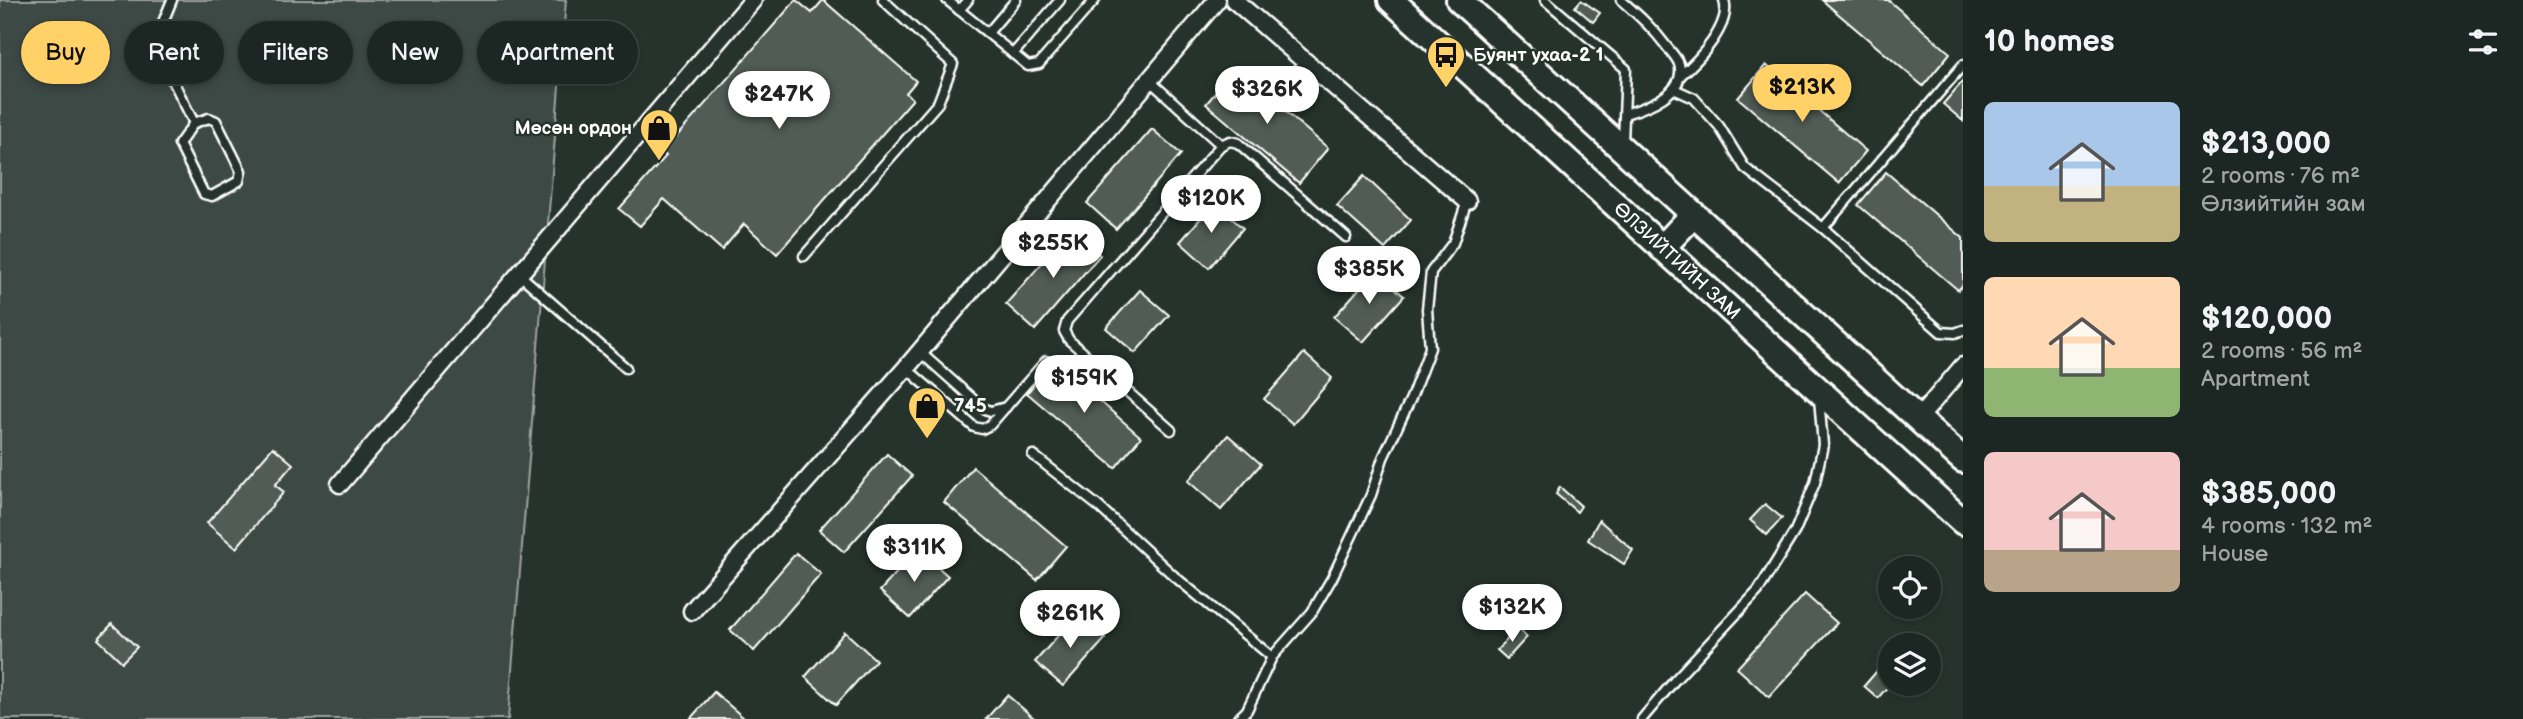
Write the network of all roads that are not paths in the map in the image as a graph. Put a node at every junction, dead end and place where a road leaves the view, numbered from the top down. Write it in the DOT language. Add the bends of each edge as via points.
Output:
graph roads {
  1 [pos="172,0"];
  2 [pos="752,0"];
  3 [pos="883,0"];
  4 [pos="947,0"];
  5 [pos="968,0"];
  6 [pos="1016,0"];
  7 [pos="1060,0"];
  8 [pos="1096,0"];
  9 [pos="1217,0"];
  10 [pos="1234,0"];
  11 [pos="1391,0"];
  12 [pos="1459,0"];
  13 [pos="1545,0"];
  14 [pos="1621,0"];
  15 [pos="1724,0"];
  16 [pos="959,10"];
  17 [pos="988,33"];
  18 [pos="1013,54"];
  19 [pos="1963,65"];
  20 [pos="1680,76"];
  21 [pos="1149,80"];
  22 [pos="1674,89"];
  23 [pos="1625,114"];
  24 [pos="194,123"];
  25 [pos="1222,145"];
  26 [pos="1622,149"];
  27 [pos="1467,201"];
  28 [pos="1693,215"];
  29 [pos="1823,228"];
  30 [pos="1346,237"];
  31 [pos="1661,248"];
  32 [pos="804,256"];
  33 [pos="519,274"];
  34 [pos="1963,330"];
  35 [pos="920,352"];
  36 [pos="1046,361"];
  37 [pos="1963,366"];
  38 [pos="626,368"];
  39 [pos="906,368"];
  40 [pos="1819,391"];
  41 [pos="1007,406"];
  42 [pos="1918,419"];
  43 [pos="1171,430"];
  44 [pos="1033,455"];
  45 [pos="1963,460"];
  46 [pos="340,484"];
  47 [pos="1963,522"];
  48 [pos="692,611"];
  49 [pos="1272,657"];
  50 [pos="1238,719"];
  51 [pos="1642,719"];
  1 -- 24 [label="lane" via="161,27 166,69"];
  2 -- 33 [label="street"];
  3 -- 32 [label="lane" via="953,64 950,75 938,103"];
  4 -- 16 [label="lane"];
  5 -- 16 [label="lane"];
  6 -- 17 [label="lane"];
  7 -- 18 [label="lane"];
  8 -- 18 [label="lane" via="1039,64 1028,66"];
  9 -- 21 [label="street"];
  10 -- 27 [label="street"];
  11 -- 31 [label="highway, ӨЛЗИЙТИЙН ЗАМ"];
  12 -- 26 [label="highway"];
  13 -- 23 [label="lane" via="1626,69"];
  14 -- 20 [label="lane" via="1649,23 1679,63"];
  15 -- 20 [label="lane" via="1724,22 1696,63"];
  16 -- 17 [label="lane"];
  17 -- 18 [label="lane"];
  19 -- 29 [label="lane"];
  20 -- 22 [label="lane"];
  21 -- 25 [label="lane"];
  21 -- 35 [label="street"];
  22 -- 23 [label="lane"];
  22 -- 29 [label="lane" via="1694,98 1719,126 1745,168"];
  23 -- 26 [label="lane"];
  24 -- 24 [label="lane" via="209,118 216,121 241,171 239,181 212,196 204,194 179,144"];
  25 -- 30 [label="lane" via="1238,143"];
  25 -- 43 [label="lane" via="1067,321 1064,331"];
  26 -- 28 [label="highway"];
  27 -- 49 [label="lane" via="1453,243 1432,271 1427,309 1430,348 1371,495 1312,612"];
  28 -- 31 [label="highway"];
  28 -- 42 [label="highway"];
  29 -- 34 [label="lane" via="1941,331"];
  31 -- 40 [label="highway, ӨЛЗИЙТИЙН ЗАМ"];
  33 -- 38 [label="lane"];
  33 -- 46 [label="street"];
  35 -- 39 [label="street"];
  35 -- 41 [label="lane" via="984,409"];
  36 -- 41 [label="lane"];
  37 -- 42 [label="street"];
  39 -- 41 [label="lane" via="974,427 990,425"];
  39 -- 48 [label="street"];
  40 -- 47 [label="highway, ӨЛЗИЙТИЙН ЗАМ"];
  40 -- 51 [label="lane" via="1823,445 1815,484 1795,531 1758,591"];
  42 -- 45 [label="highway"];
  44 -- 49 [label="lane"];
  49 -- 50 [label="lane" via="1247,710"];
}
